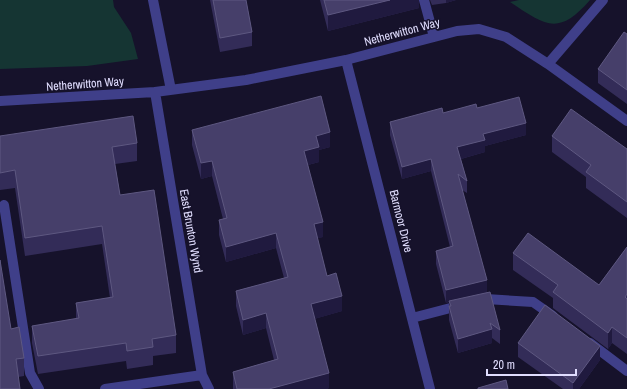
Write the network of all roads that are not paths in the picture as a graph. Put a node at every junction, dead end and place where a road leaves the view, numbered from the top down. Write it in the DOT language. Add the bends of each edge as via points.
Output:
graph roads {
  1 [pos="152,0"];
  2 [pos="424,0"];
  3 [pos="603,0"];
  4 [pos="434,37"];
  5 [pos="346,60"];
  6 [pos="548,64"];
  7 [pos="171,90"];
  8 [pos="155,92"];
  9 [pos="0,101"];
  10 [pos="627,121"];
  11 [pos="4,205"];
  12 [pos="412,318"];
  13 [pos="564,324"];
  14 [pos="582,338"];
  15 [pos="627,371"];
  16 [pos="202,374"];
  17 [pos="39,389"];
  18 [pos="105,389"];
  19 [pos="209,389"];
  20 [pos="430,389"];
  1 -- 7 [label="street"];
  2 -- 4 [label="street"];
  3 -- 6 [label="street"];
  4 -- 5 [label="street, Netherwitton Way"];
  4 -- 6 [label="street, Netherwitton Way" via="479,29 506,37"];
  5 -- 7 [label="street, Netherwitton Way" via="246,80"];
  5 -- 12 [label="street, Barmoor Drive"];
  6 -- 10 [label="street, Netherwitton Way"];
  7 -- 8 [label="street, Netherwitton Way"];
  8 -- 9 [label="street, Netherwitton Way"];
  8 -- 16 [label="street, East Brunton Wynd"];
  11 -- 17 [label="street" via="30,373"];
  12 -- 13 [label="street" via="486,300 533,302"];
  12 -- 20 [label="street, Barmoor Drive"];
  14 -- 15 [label="street"];
  16 -- 18 [label="street"];
  16 -- 19 [label="street, East Brunton Wynd"];
}
